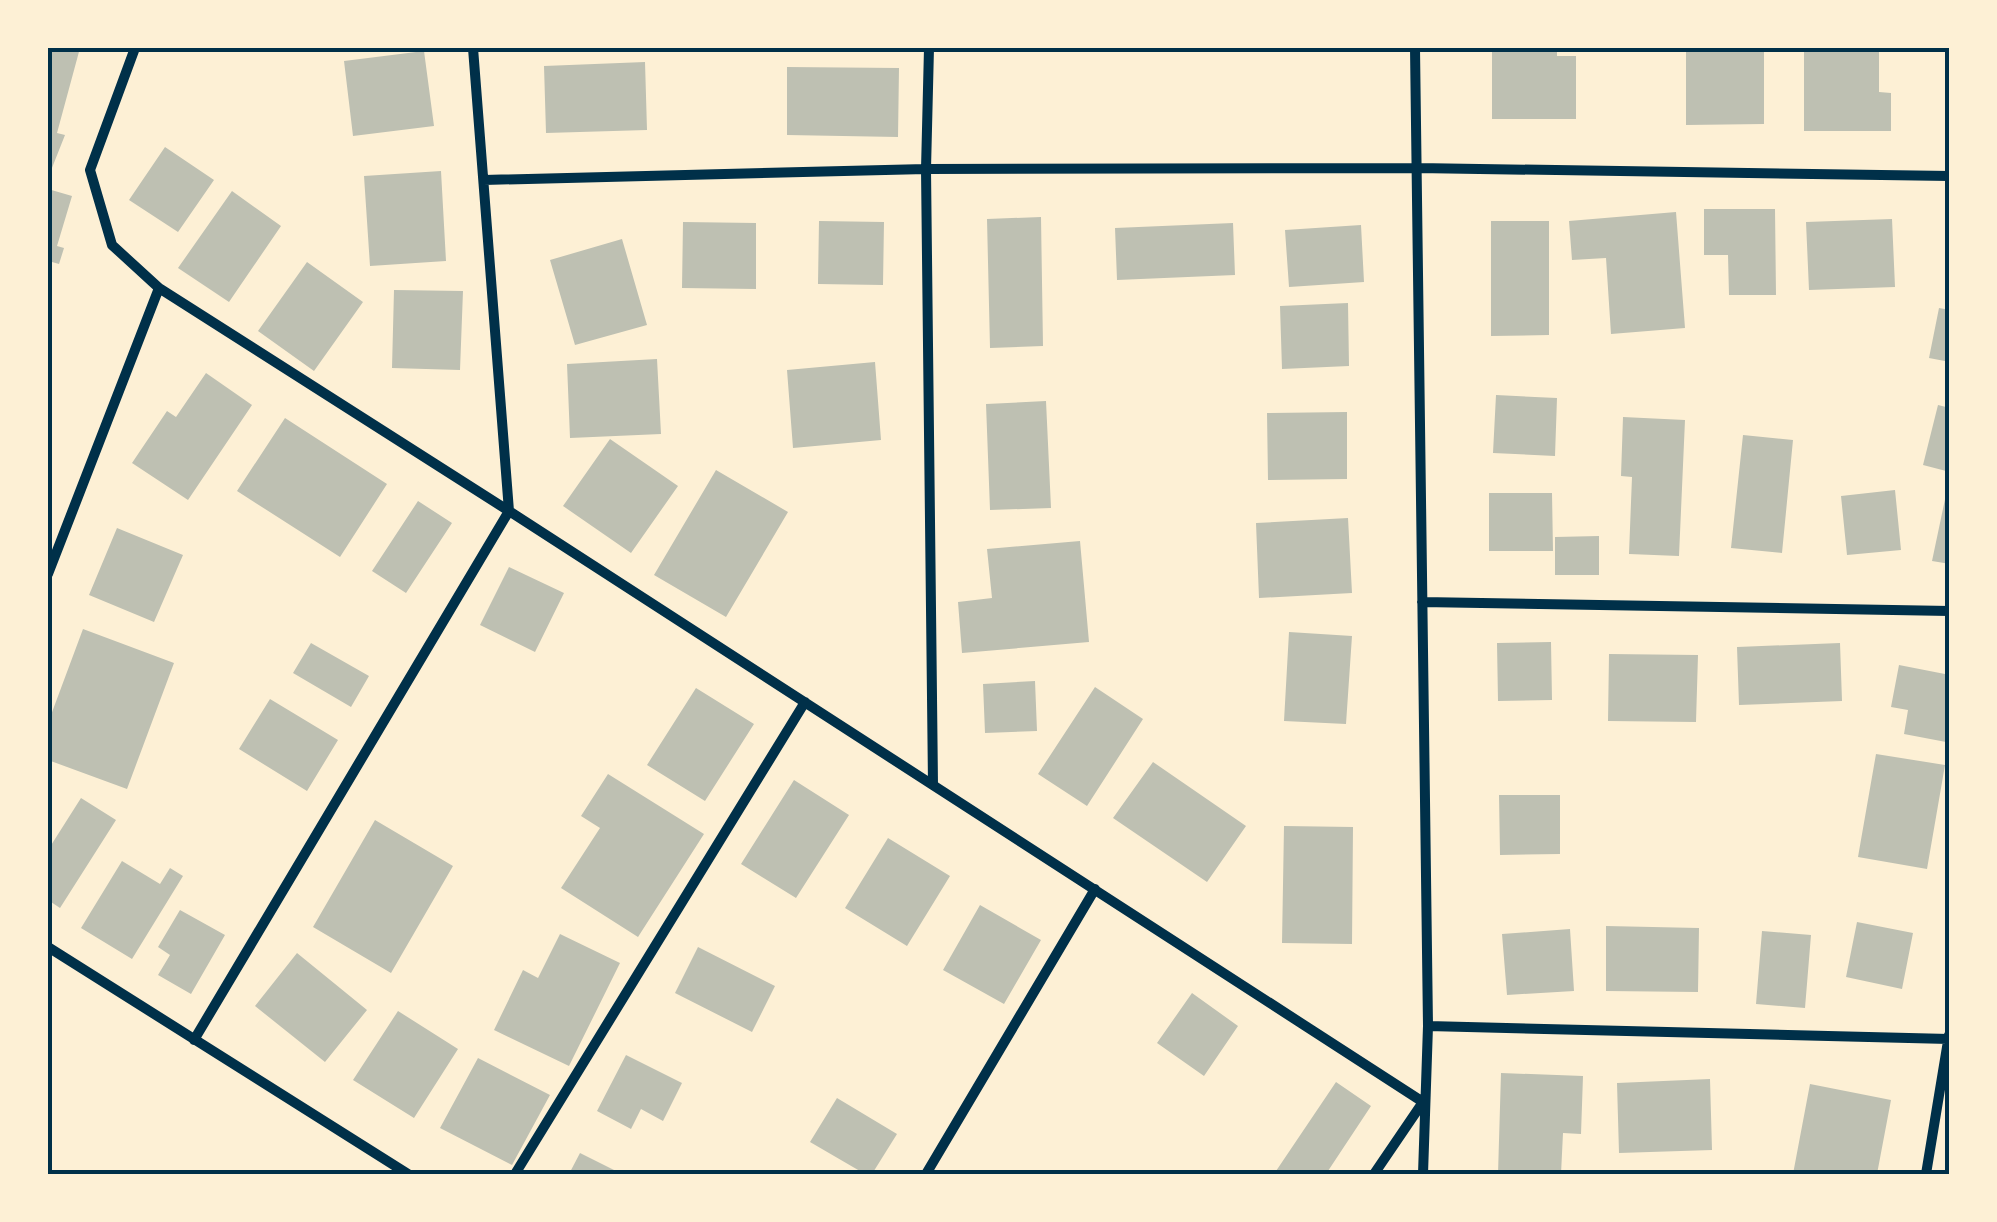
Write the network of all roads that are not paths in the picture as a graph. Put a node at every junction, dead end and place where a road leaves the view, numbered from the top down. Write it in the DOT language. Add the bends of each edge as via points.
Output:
graph roads {
  1 [pos="135,48"];
  2 [pos="472,48"];
  3 [pos="929,48"];
  4 [pos="1415,48"];
  5 [pos="1418,168"];
  6 [pos="926,169"];
  7 [pos="1950,176"];
  8 [pos="484,180"];
  9 [pos="158,288"];
  10 [pos="509,510"];
  11 [pos="48,574"];
  12 [pos="1422,602"];
  13 [pos="1950,611"];
  14 [pos="805,702"];
  15 [pos="932,784"];
  16 [pos="1095,889"];
  17 [pos="48,947"];
  18 [pos="1428,1026"];
  19 [pos="1949,1037"];
  20 [pos="194,1040"];
  21 [pos="1423,1102"];
  22 [pos="408,1174"];
  23 [pos="515,1174"];
  24 [pos="926,1174"];
  25 [pos="1374,1174"];
  26 [pos="1422,1174"];
  27 [pos="1926,1174"];
  1 -- 9 [label="street" via="90,170 112,245"];
  2 -- 8 [label="street"];
  3 -- 6 [label="street"];
  4 -- 5 [label="street"];
  5 -- 6 [label="street"];
  5 -- 7 [label="street"];
  5 -- 12 [label="street"];
  6 -- 8 [label="street"];
  6 -- 15 [label="street"];
  8 -- 10 [label="street"];
  9 -- 10 [label="street"];
  9 -- 11 [label="street"];
  10 -- 14 [label="street"];
  10 -- 20 [label="street"];
  12 -- 13 [label="street"];
  12 -- 18 [label="street"];
  14 -- 15 [label="street"];
  14 -- 23 [label="street"];
  15 -- 16 [label="street"];
  16 -- 21 [label="street"];
  16 -- 24 [label="street"];
  17 -- 20 [label="street"];
  18 -- 19 [label="street"];
  18 -- 21 [label="street"];
  19 -- 27 [label="street"];
  20 -- 22 [label="street"];
  21 -- 25 [label="street"];
  21 -- 26 [label="street"];
}
